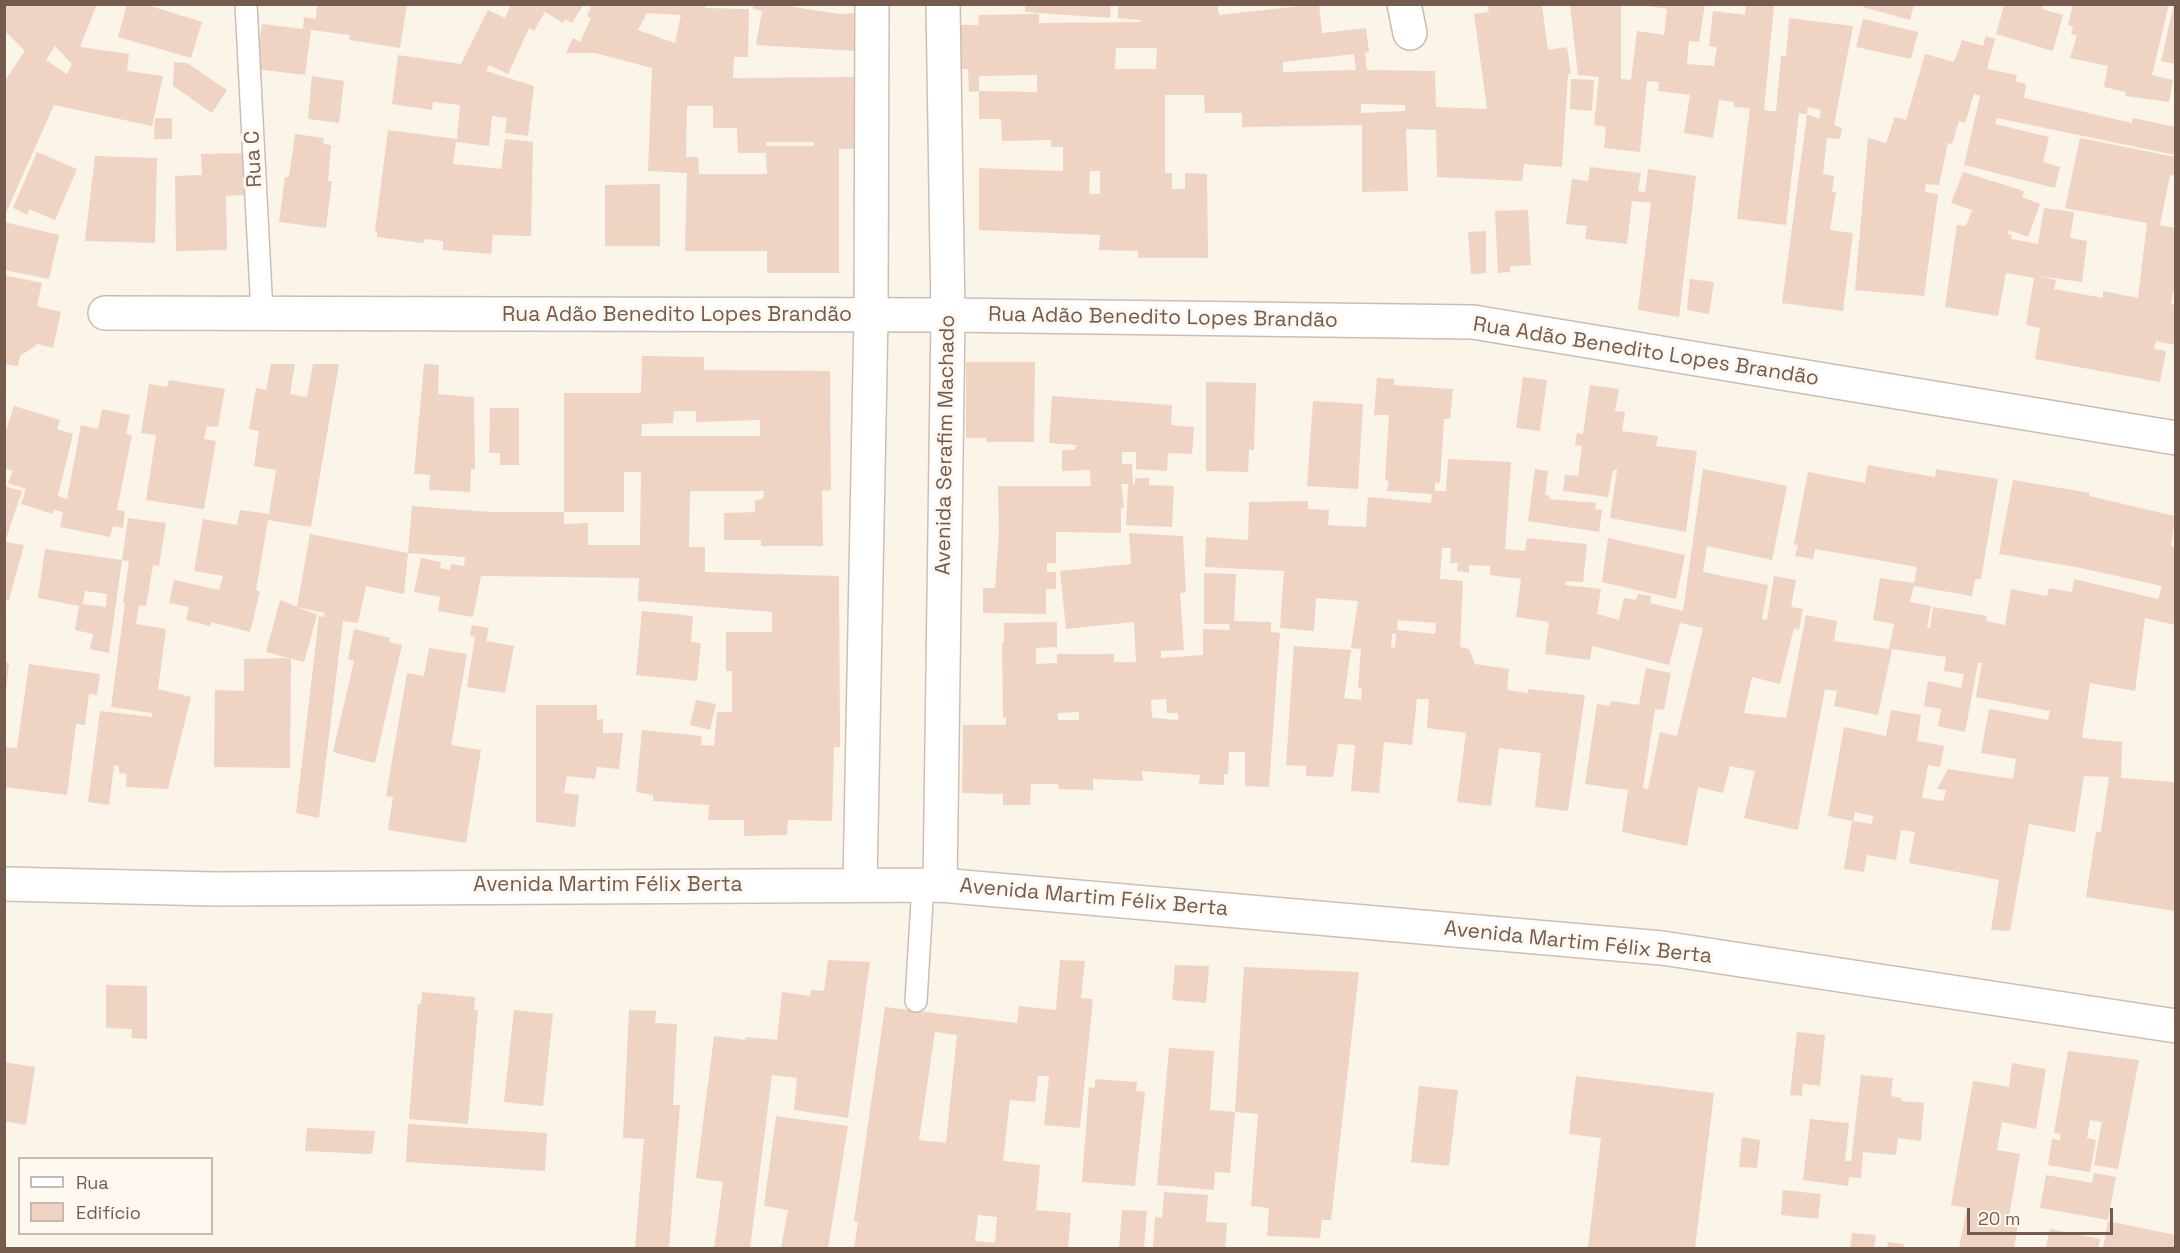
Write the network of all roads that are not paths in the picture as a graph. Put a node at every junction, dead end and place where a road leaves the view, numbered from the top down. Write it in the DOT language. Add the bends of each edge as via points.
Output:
graph roads {
  1 [pos="246,4"];
  2 [pos="872,4"];
  3 [pos="943,4"];
  4 [pos="105,313"];
  5 [pos="262,313"];
  6 [pos="948,315"];
  7 [pos="871,316"];
  8 [pos="2175,438"];
  9 [pos="860,883"];
  10 [pos="4,884"];
  11 [pos="932,884"];
  12 [pos="916,1001"];
  13 [pos="2175,1026"];
  1 -- 5 [label="lane, Rua C"];
  2 -- 7 [label="street"];
  3 -- 6 [label="street, Avenida Serafim Machado"];
  4 -- 5 [label="street, Rua Adão Benedito Lopes Brandão"];
  5 -- 7 [label="street, Rua Adão Benedito Lopes Brandão"];
  6 -- 7 [label="street, Rua Adão Benedito Lopes Brandão"];
  6 -- 8 [label="street, Rua Adão Benedito Lopes Brandão" via="1473,322"];
  6 -- 11 [label="street, Avenida Serafim Machado"];
  7 -- 9 [label="street"];
  9 -- 10 [label="street, Avenida Martim Félix Berta" via="215,889"];
  9 -- 11 [label="street, Avenida Martim Félix Berta"];
  11 -- 12 [label="lane"];
  11 -- 13 [label="street, Avenida Martim Félix Berta" via="1662,948"];
}
